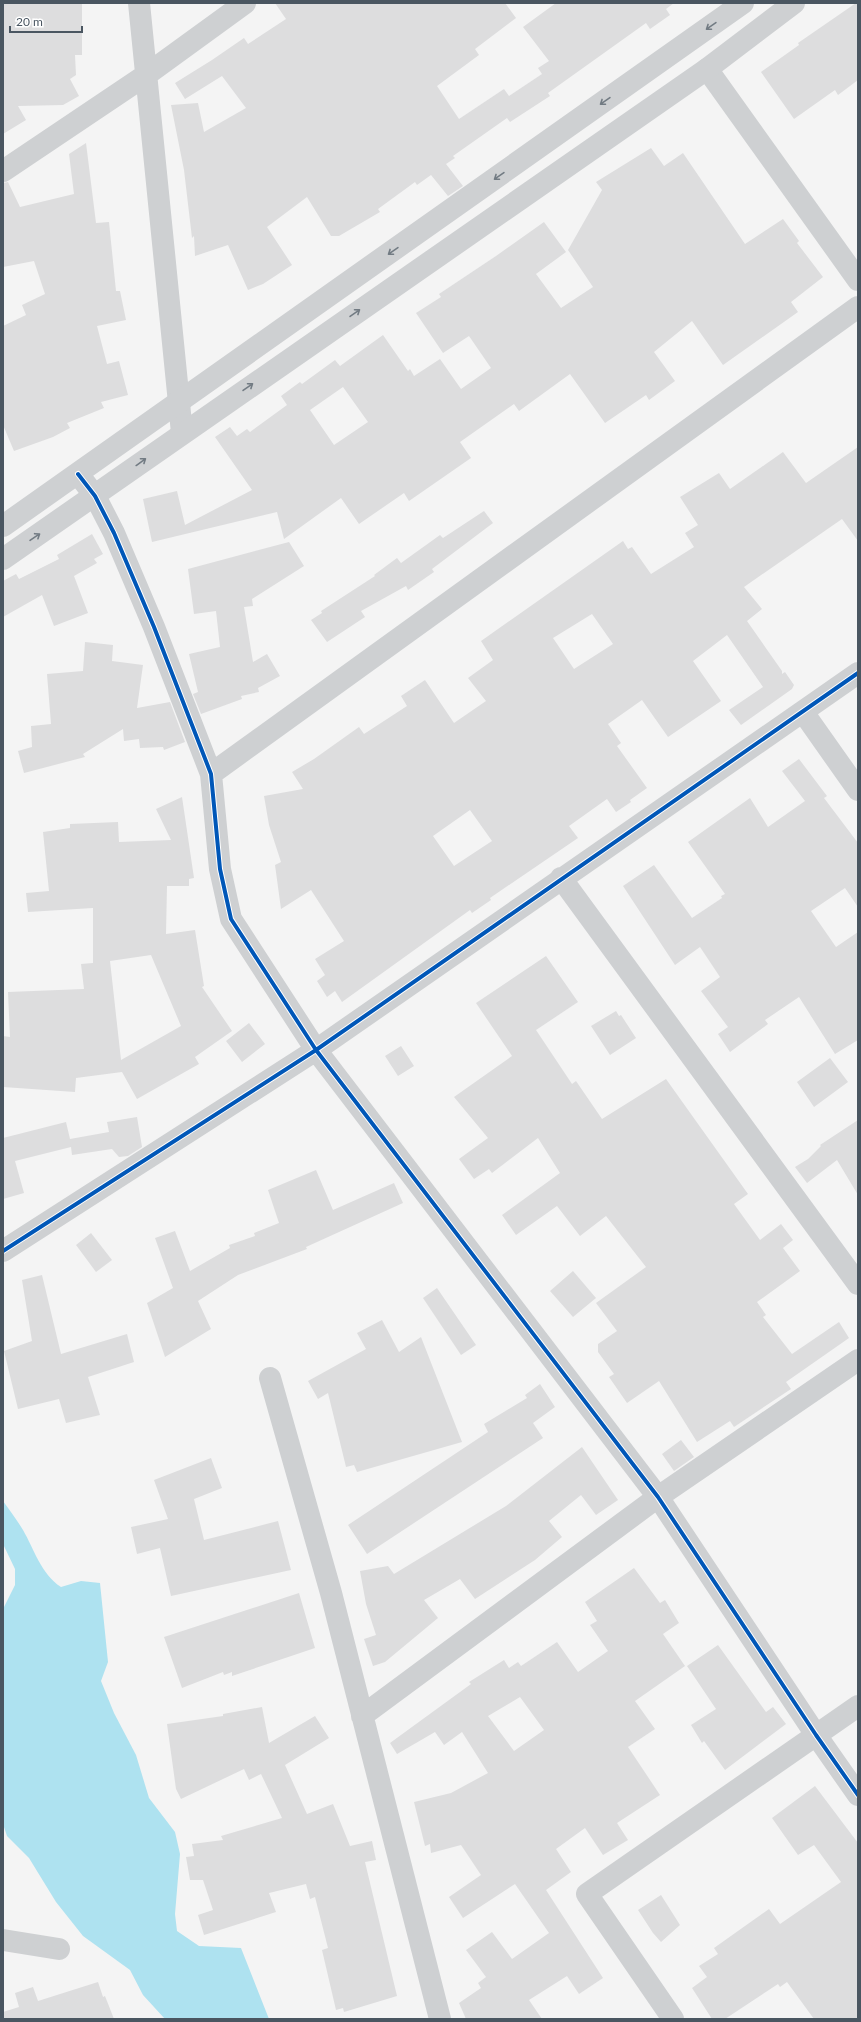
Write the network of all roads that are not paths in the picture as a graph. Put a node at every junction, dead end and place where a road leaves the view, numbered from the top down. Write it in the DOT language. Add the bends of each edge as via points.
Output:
graph roads {
  1 [pos="139,3"];
  2 [pos="244,3"];
  3 [pos="743,3"];
  4 [pos="794,3"];
  5 [pos="707,69"];
  6 [pos="146,75"];
  7 [pos="3,171"];
  8 [pos="858,280"];
  9 [pos="858,307"];
  10 [pos="179,402"];
  11 [pos="182,433"];
  12 [pos="78,474"];
  13 [pos="95,496"];
  14 [pos="3,526"];
  15 [pos="3,559"];
  16 [pos="858,673"];
  17 [pos="803,712"];
  18 [pos="211,774"];
  19 [pos="858,790"];
  20 [pos="561,878"];
  21 [pos="316,1050"];
  22 [pos="3,1251"];
  23 [pos="858,1284"];
  24 [pos="858,1360"];
  25 [pos="270,1378"];
  26 [pos="658,1497"];
  27 [pos="858,1706"];
  28 [pos="362,1716"];
  29 [pos="816,1735"];
  30 [pos="858,1795"];
  31 [pos="3,1940"];
  32 [pos="59,1949"];
  33 [pos="440,2019"];
  34 [pos="673,2019"];
  1 -- 6 [label="street"];
  2 -- 6 [label="street"];
  3 -- 10 [label="street, one-way"];
  4 -- 5 [label="street"];
  5 -- 8 [label="street"];
  11 -- 5 [label="street, one-way"];
  6 -- 7 [label="street"];
  6 -- 10 [label="street"];
  9 -- 18 [label="street"];
  10 -- 11 [label="street"];
  10 -- 12 [label="street"];
  13 -- 11 [label="street, one-way"];
  12 -- 13 [label="street"];
  12 -- 14 [label="street"];
  15 -- 13 [label="street, one-way"];
  13 -- 18 [label="street" via="114,533 154,627"];
  16 -- 17 [label="street"];
  17 -- 19 [label="street"];
  17 -- 20 [label="street"];
  18 -- 21 [label="street" via="220,869 231,919"];
  20 -- 21 [label="street"];
  20 -- 23 [label="street"];
  21 -- 22 [label="street"];
  21 -- 26 [label="street"];
  24 -- 26 [label="street"];
  25 -- 28 [label="street" via="331,1593"];
  26 -- 28 [label="street"];
  26 -- 29 [label="street"];
  27 -- 29 [label="street"];
  28 -- 33 [label="street"];
  29 -- 30 [label="street"];
  29 -- 34 [label="street" via="587,1894"];
  31 -- 32 [label="street"];
}
